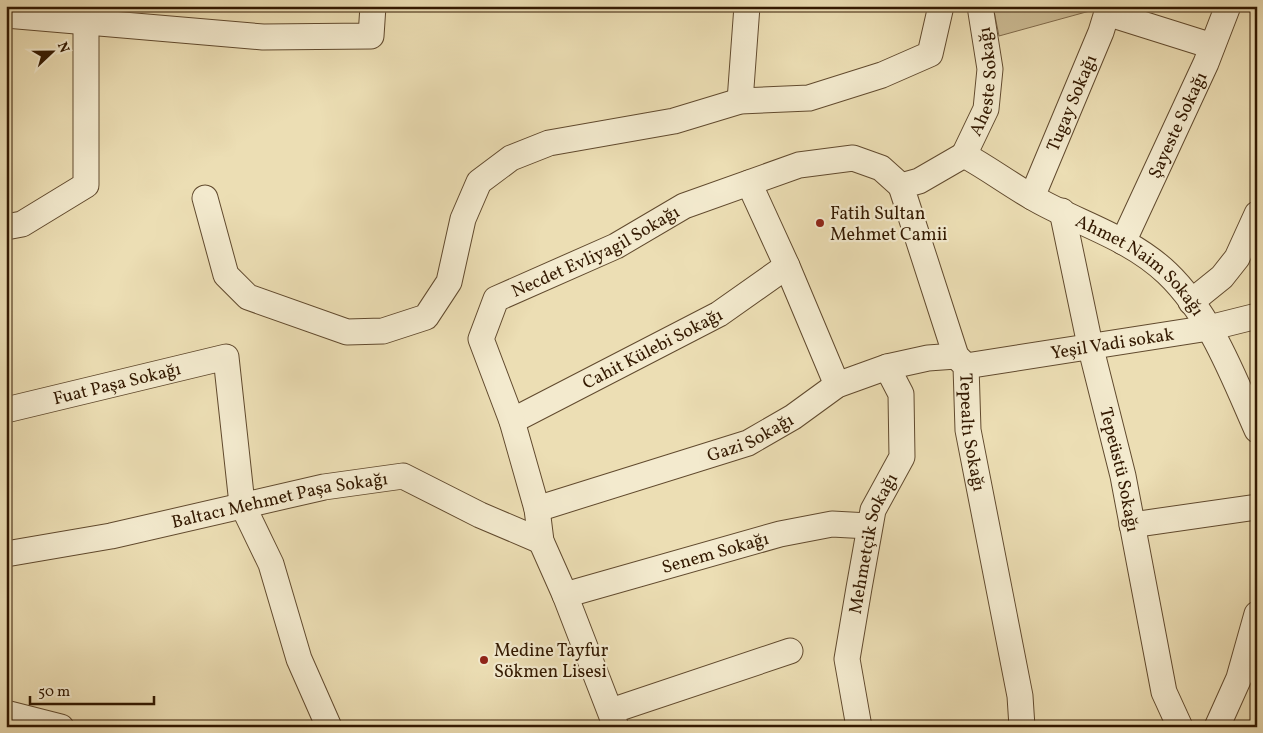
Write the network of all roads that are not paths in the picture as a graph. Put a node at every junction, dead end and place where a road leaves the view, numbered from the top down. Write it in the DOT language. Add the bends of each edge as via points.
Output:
graph roads {
  1 [pos="373,6"];
  2 [pos="746,6"];
  3 [pos="941,6"];
  4 [pos="980,6"];
  5 [pos="1228,6"];
  6 [pos="1108,10"];
  7 [pos="6,15"];
  8 [pos="86,22"];
  9 [pos="1212,46"];
  10 [pos="740,101"];
  11 [pos="964,155"];
  12 [pos="748,183"];
  13 [pos="901,186"];
  14 [pos="1032,197"];
  15 [pos="205,198"];
  16 [pos="1062,211"];
  17 [pos="1254,226"];
  18 [pos="6,227"];
  19 [pos="1123,242"];
  20 [pos="787,266"];
  21 [pos="1191,302"];
  22 [pos="1257,316"];
  23 [pos="1209,328"];
  24 [pos="1090,345"];
  25 [pos="961,361"];
  26 [pos="887,367"];
  27 [pos="837,385"];
  28 [pos="6,410"];
  29 [pos="512,422"];
  30 [pos="1257,430"];
  31 [pos="242,504"];
  32 [pos="1257,508"];
  33 [pos="537,509"];
  34 [pos="1132,525"];
  35 [pos="869,526"];
  36 [pos="541,542"];
  37 [pos="6,554"];
  38 [pos="565,595"];
  39 [pos="1257,614"];
  40 [pos="790,651"];
  41 [pos="1252,652"];
  42 [pos="6,713"];
  43 [pos="614,719"];
  44 [pos="61,727"];
  45 [pos="329,727"];
  46 [pos="859,727"];
  47 [pos="1022,727"];
  48 [pos="1180,727"];
  49 [pos="1217,727"];
  1 -- 8 [label="street" via="371,36 262,37"];
  2 -- 10 [label="street"];
  3 -- 10 [label="street" via="930,54 882,75 809,98"];
  4 -- 11 [label="street, Aheste Sokağı" via="990,69 986,109"];
  5 -- 9 [label="street, Şayeste Sokağı"];
  6 -- 9 [label="street"];
  6 -- 14 [label="street, Tugay Sokağı"];
  7 -- 8 [label="street"];
  8 -- 18 [label="street" via="86,185 22,224"];
  9 -- 19 [label="street, Şayeste Sokağı"];
  10 -- 15 [label="street" via="674,121 549,143 511,158 479,182 463,219 449,282 426,316 383,331 347,332 248,297 226,275"];
  11 -- 13 [label="street" via="919,181"];
  11 -- 14 [label="street, Ahmet Naim Sokağı"];
  12 -- 13 [label="street, Necdet Evliyagil Sokağı" via="799,165 853,158 881,168"];
  12 -- 20 [label="street"];
  12 -- 29 [label="street, Necdet Evliyagil Sokağı" via="684,206 616,246 496,299 481,339"];
  13 -- 25 [label="street, Tepealtı Sokağı"];
  14 -- 16 [label="street, Ahmet Naim Sokağı"];
  16 -- 19 [label="street, Ahmet Naim Sokağı"];
  16 -- 24 [label="street, Tepeüstü Sokağı"];
  17 -- 21 [label="street" via="1237,258 1222,277"];
  19 -- 21 [label="street, Ahmet Naim Sokağı" via="1167,273"];
  20 -- 27 [label="street"];
  20 -- 29 [label="street, Cahit Külebi Sokağı" via="719,314"];
  21 -- 23 [label="street, Ahmet Naim Sokağı"];
  22 -- 23 [label="street, Yeşil Vadi sokak"];
  23 -- 24 [label="street, Yeşil Vadi sokak"];
  23 -- 30 [label="street, Ahmet Naim Sokağı"];
  24 -- 25 [label="street, Yeşil Vadi sokak"];
  24 -- 34 [label="street, Tepeüstü Sokağı"];
  25 -- 26 [label="street, Gazi Sokağı" via="928,358"];
  25 -- 47 [label="street, Tepealtı Sokağı" via="968,430 1020,696"];
  26 -- 27 [label="street, Gazi Sokağı"];
  26 -- 35 [label="street, Mehmetçik Sokağı" via="901,394 902,457 873,510"];
  27 -- 33 [label="street, Gazi Sokağı" via="792,418 748,443"];
  28 -- 31 [label="street, Fuat Paşa Sokağı" via="226,357"];
  29 -- 33 [label="street, Necdet Evliyagil Sokağı"];
  31 -- 36 [label="street, Baltacı Mehmet Paşa Sokağı" via="324,487 403,476 480,516"];
  31 -- 37 [label="street, Baltacı Mehmet Paşa Sokağı" via="111,536"];
  31 -- 45 [label="street" via="271,564 299,658"];
  32 -- 34 [label="street"];
  33 -- 36 [label="street, Necdet Evliyagil Sokağı"];
  34 -- 48 [label="street, Tepeüstü Sokağı" via="1164,692"];
  35 -- 38 [label="street, Senem Sokağı" via="832,524 780,534"];
  35 -- 46 [label="street, Mehmetçik Sokağı" via="847,659"];
  36 -- 38 [label="street, Necdet Evliyagil Sokağı"];
  38 -- 43 [label="street, Necdet Evliyagil Sokağı"];
  39 -- 41 [label="street"];
  40 -- 43 [label="street"];
  41 -- 49 [label="street"];
  42 -- 44 [label="street"];
}
